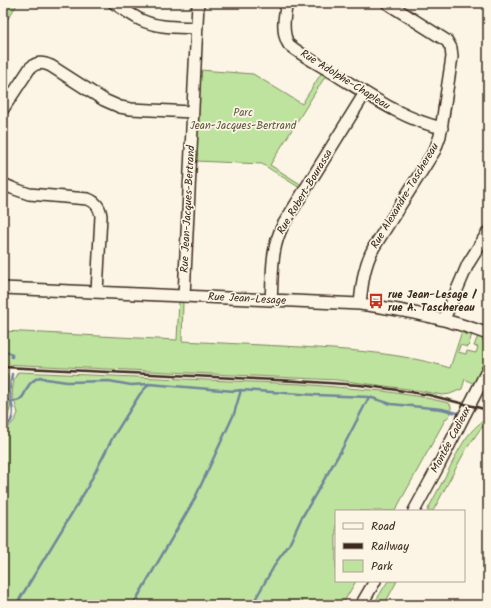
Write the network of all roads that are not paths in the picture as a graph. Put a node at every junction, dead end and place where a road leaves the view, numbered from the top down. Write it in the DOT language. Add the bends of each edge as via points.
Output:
graph roads {
  1 [pos="114,3"];
  2 [pos="198,3"];
  3 [pos="287,3"];
  4 [pos="386,3"];
  5 [pos="196,28"];
  6 [pos="365,93"];
  7 [pos="3,109"];
  8 [pos="192,112"];
  9 [pos="442,128"];
  10 [pos="3,184"];
  11 [pos="488,232"];
  12 [pos="3,288"];
  13 [pos="97,292"];
  14 [pos="184,296"];
  15 [pos="271,300"];
  16 [pos="360,304"];
  17 [pos="444,319"];
  18 [pos="488,334"];
  19 [pos="488,369"];
  20 [pos="415,510"];
  21 [pos="374,582"];
  22 [pos="361,605"];
  1 -- 5 [label="street" via="145,22 160,26"];
  2 -- 5 [label="street, Rue Jean-Jacques-Bertrand"];
  3 -- 6 [label="street, Rue Adolphe-Chapleau" via="284,34 289,45"];
  4 -- 9 [label="street, Rue Alexandre-Taschereau" via="450,44 452,57"];
  5 -- 8 [label="street, Rue Jean-Jacques-Bertrand"];
  6 -- 9 [label="street, Rue Adolphe-Chapleau" via="400,113"];
  6 -- 15 [label="street, Rue Robert-Bourassa" via="278,236 273,254"];
  7 -- 8 [label="street" via="30,68 40,63 50,66 120,108"];
  8 -- 14 [label="street, Rue Jean-Jacques-Bertrand"];
  9 -- 16 [label="street, Rue Alexandre-Taschereau" via="435,150 368,259"];
  10 -- 13 [label="street" via="29,194 88,198 98,205 100,216"];
  11 -- 17 [label="street" via="468,264"];
  12 -- 13 [label="street, Rue Jean-Lesage"];
  13 -- 14 [label="street, Rue Jean-Lesage"];
  14 -- 15 [label="street, Rue Jean-Lesage"];
  15 -- 16 [label="street, Rue Jean-Lesage"];
  16 -- 17 [label="street, Rue Jean-Lesage"];
  17 -- 18 [label="street, Rue Jean-Lesage"];
  19 -- 20 [label="street, Montée Cadieux"];
  21 -- 22 [label="street"];
}
